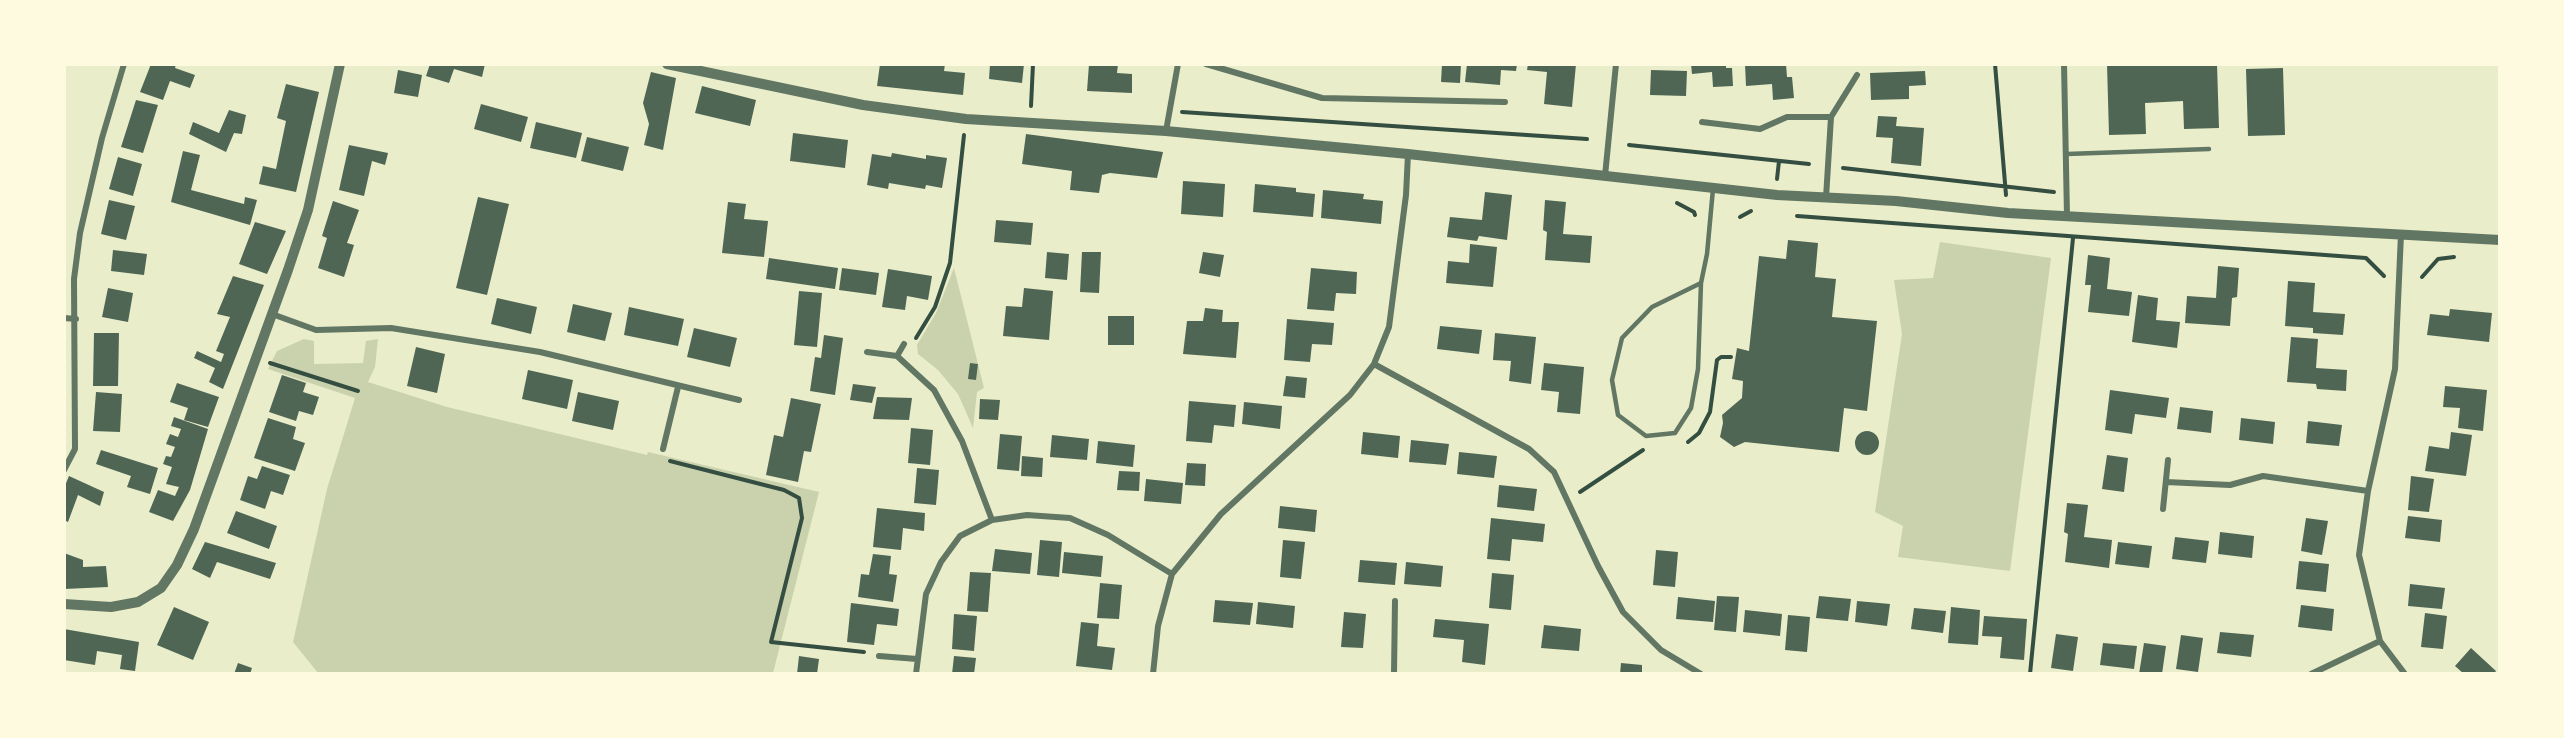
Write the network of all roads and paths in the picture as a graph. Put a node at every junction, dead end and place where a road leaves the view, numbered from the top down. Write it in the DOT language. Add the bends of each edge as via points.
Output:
graph roads {
  1 [pos="124,64"];
  2 [pos="340,64"];
  3 [pos="666,64"];
  4 [pos="1033,64"];
  5 [pos="1178,64"];
  6 [pos="1206,64"];
  7 [pos="1616,64"];
  8 [pos="1995,64"];
  9 [pos="2064,64"];
  10 [pos="1857,75"];
  11 [pos="1505,102"];
  12 [pos="1170,111"];
  13 [pos="1831,117"];
  14 [pos="966,119"];
  15 [pos="1030,122"];
  16 [pos="1702,122"];
  17 [pos="1166,131"];
  18 [pos="1587,139"];
  19 [pos="1629,145"];
  20 [pos="2209,149"];
  21 [pos="1408,154"];
  22 [pos="2067,154"];
  23 [pos="1809,165"];
  24 [pos="1842,168"];
  25 [pos="1605,176"];
  26 [pos="2005,186"];
  27 [pos="1713,189"];
  28 [pos="2044,191"];
  29 [pos="1826,198"];
  30 [pos="2008,213"];
  31 [pos="1785,215"];
  32 [pos="2067,216"];
  33 [pos="2401,234"];
  34 [pos="2073,238"];
  35 [pos="2499,240"];
  36 [pos="2460,256"];
  37 [pos="2384,277"];
  38 [pos="2422,277"];
  39 [pos="1701,283"];
  40 [pos="272,315"];
  41 [pos="64,318"];
  42 [pos="76,319"];
  43 [pos="904,344"];
  44 [pos="867,352"];
  45 [pos="897,356"];
  46 [pos="257,358"];
  47 [pos="1374,364"];
  48 [pos="678,387"];
  49 [pos="358,391"];
  50 [pos="739,400"];
  51 [pos="663,449"];
  52 [pos="2168,460"];
  53 [pos="64,470"];
  54 [pos="2166,482"];
  55 [pos="2368,491"];
  56 [pos="2163,509"];
  57 [pos="992,520"];
  58 [pos="1172,574"];
  59 [pos="1395,601"];
  60 [pos="64,604"];
  61 [pos="2380,641"];
  62 [pos="879,656"];
  63 [pos="917,659"];
  64 [pos="1697,673"];
  65 [pos="916,674"];
  66 [pos="1153,674"];
  67 [pos="1394,674"];
  68 [pos="2030,674"];
  69 [pos="2311,674"];
  70 [pos="2404,674"];
  1 -- 42 [label="street" via="80,233 74,279"];
  2 -- 40 [label="street" via="308,210"];
  3 -- 14 [label="street" via="863,105"];
  4 -- 15 [label="path"];
  5 -- 12 [label="street"];
  6 -- 11 [label="street" via="1322,98"];
  7 -- 25 [label="street"];
  8 -- 26 [label="path"];
  9 -- 22 [label="street"];
  10 -- 13 [label="street"];
  12 -- 17 [label="street"];
  12 -- 18 [label="path"];
  13 -- 16 [label="street" via="1787,117 1760,129"];
  13 -- 29 [label="street"];
  14 -- 15 [label="street"];
  14 -- 43 [label="path" via="950,263 934,307 913,344"];
  15 -- 17 [label="street"];
  17 -- 21 [label="street"];
  19 -- 23 [label="path"];
  20 -- 22 [label="lane"];
  21 -- 25 [label="street"];
  21 -- 47 [label="street" via="1389,327"];
  22 -- 32 [label="street"];
  24 -- 26 [label="path"];
  25 -- 27 [label="street"];
  26 -- 28 [label="path"];
  26 -- 30 [label="path"];
  27 -- 29 [label="street"];
  27 -- 39 [label="lane"];
  29 -- 30 [label="street"];
  30 -- 32 [label="street"];
  31 -- 34 [label="path"];
  32 -- 33 [label="street"];
  33 -- 35 [label="street"];
  33 -- 55 [label="street" via="2395,369"];
  34 -- 37 [label="path" via="2366,258"];
  34 -- 68 [label="path"];
  36 -- 38 [label="path" via="2438,259"];
  39 -- 39 [label="lane" via="1698,369 1691,408 1675,433 1646,436 1618,415 1612,380 1622,338 1652,307"];
  40 -- 46 [label="street"];
  40 -- 48 [label="street" via="316,330 391,328 540,352"];
  41 -- 42 [label="street"];
  42 -- 53 [label="street" via="75,449"];
  43 -- 45 [label="street"];
  44 -- 45 [label="street"];
  45 -- 57 [label="street" via="934,390 962,441"];
  46 -- 49 [label="path"];
  46 -- 60 [label="street" via="194,529 161,588 138,602 111,607"];
  47 -- 58 [label="street" via="1350,395 1221,514"];
  47 -- 64 [label="street" via="1529,448 1554,472 1623,612 1661,650"];
  48 -- 50 [label="street"];
  48 -- 51 [label="street"];
  51 -- 62 [label="path" via="662,459 784,490 799,498 802,518 771,642"];
  52 -- 54 [label="street"];
  54 -- 55 [label="street" via="2230,485 2263,476"];
  54 -- 56 [label="street"];
  55 -- 61 [label="street" via="2359,555"];
  57 -- 58 [label="street" via="1027,515 1070,518"];
  57 -- 63 [label="street" via="960,536 941,562 926,594"];
  58 -- 66 [label="street" via="1158,626"];
  59 -- 67 [label="street"];
  61 -- 69 [label="street"];
  61 -- 70 [label="street"];
  62 -- 63 [label="street"];
  63 -- 65 [label="street"];
}
